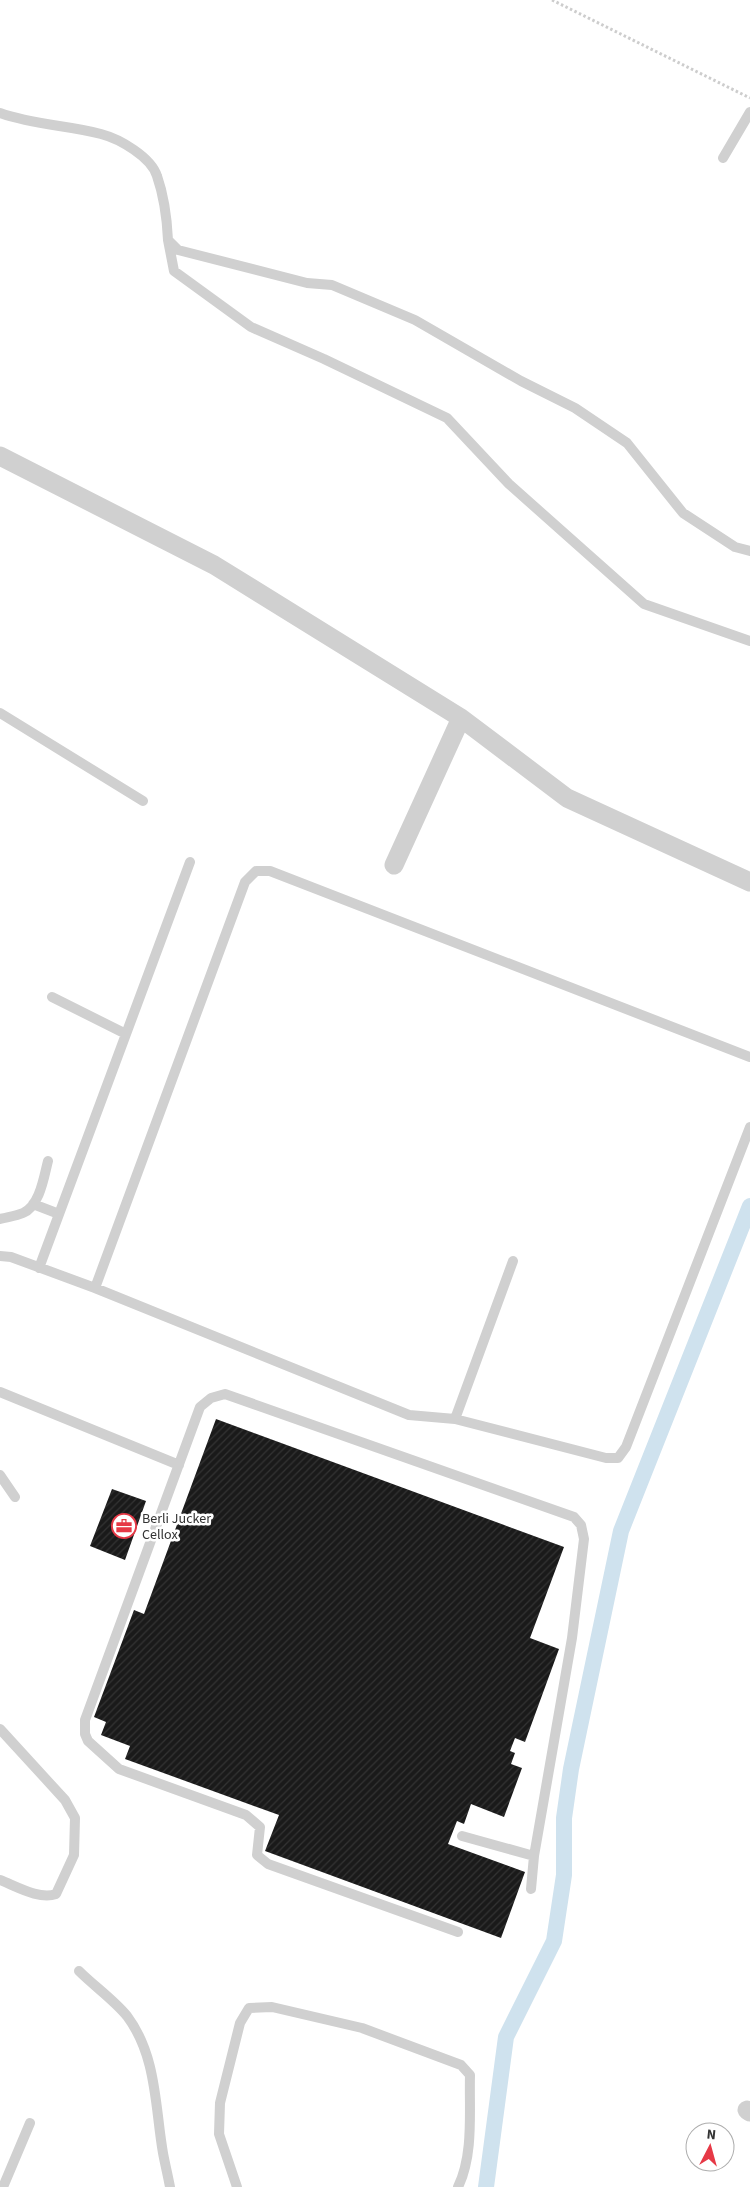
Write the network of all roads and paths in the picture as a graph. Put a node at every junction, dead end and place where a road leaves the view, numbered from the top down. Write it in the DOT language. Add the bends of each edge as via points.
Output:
graph roads {
  1 [pos="552,0"];
  2 [pos="750,98"];
  3 [pos="750,112"];
  4 [pos="0,114"];
  5 [pos="723,158"];
  6 [pos="168,240"];
  7 [pos="0,456"];
  8 [pos="750,551"];
  9 [pos="750,640"];
  10 [pos="0,713"];
  11 [pos="461,718"];
  12 [pos="143,801"];
  13 [pos="190,862"];
  14 [pos="394,864"];
  15 [pos="750,882"];
  16 [pos="52,997"];
  17 [pos="126,1034"];
  18 [pos="750,1057"];
  19 [pos="750,1127"];
  20 [pos="48,1161"];
  21 [pos="33,1204"];
  22 [pos="59,1214"];
  23 [pos="0,1219"];
  24 [pos="0,1256"];
  25 [pos="513,1261"];
  26 [pos="39,1268"];
  27 [pos="95,1288"];
  28 [pos="0,1392"];
  29 [pos="455,1419"];
  30 [pos="179,1465"];
  31 [pos="0,1474"];
  32 [pos="15,1497"];
  33 [pos="0,1729"];
  34 [pos="462,1836"];
  35 [pos="534,1856"];
  36 [pos="0,1880"];
  37 [pos="531,1889"];
  38 [pos="458,1932"];
  39 [pos="79,1972"];
  40 [pos="30,2123"];
  41 [pos="3,2187"];
  42 [pos="170,2187"];
  43 [pos="237,2187"];
  44 [pos="458,2187"];
  1 -- 2 [label="path"];
  3 -- 5 [label="lane"];
  4 -- 6 [label="lane" via="102,134 144,156 157,174"];
  6 -- 8 [label="lane" via="178,250 307,283 332,285 415,320 575,408 627,443 684,512 735,547"];
  6 -- 9 [label="lane" via="174,271 251,327 447,418 509,484 644,604"];
  7 -- 11 [label="street" via="214,565"];
  10 -- 12 [label="lane"];
  11 -- 14 [label="street"];
  11 -- 15 [label="street" via="567,798"];
  13 -- 17 [label="lane"];
  16 -- 17 [label="lane"];
  17 -- 22 [label="lane"];
  18 -- 27 [label="lane" via="270,871 256,871 244,882"];
  19 -- 29 [label="lane" via="626,1447 618,1458 606,1458"];
  20 -- 21 [label="lane"];
  21 -- 22 [label="lane"];
  21 -- 23 [label="lane" via="25,1213"];
  22 -- 26 [label="lane"];
  24 -- 26 [label="lane"];
  25 -- 29 [label="lane"];
  26 -- 27 [label="lane"];
  27 -- 29 [label="lane" via="409,1415"];
  28 -- 30 [label="lane"];
  30 -- 35 [label="lane" via="200,1407 211,1398 225,1394 574,1517 581,1524 584,1539 572,1638"];
  30 -- 38 [label="lane" via="85,1720 88,1741 119,1769 246,1815 260,1827 257,1854 268,1864"];
  31 -- 32 [label="lane"];
  33 -- 36 [label="lane" via="65,1800 75,1818 76,1836 74,1856 56,1894 37,1894"];
  34 -- 35 [label="lane"];
  35 -- 37 [label="lane"];
  39 -- 42 [label="lane" via="126,2016 139,2038 148,2060 156,2097"];
  40 -- 41 [label="lane"];
  43 -- 44 [label="lane" via="219,2134 220,2103 240,2022 249,2008 272,2007 362,2028 460,2065 470,2075 468,2150"];
}
